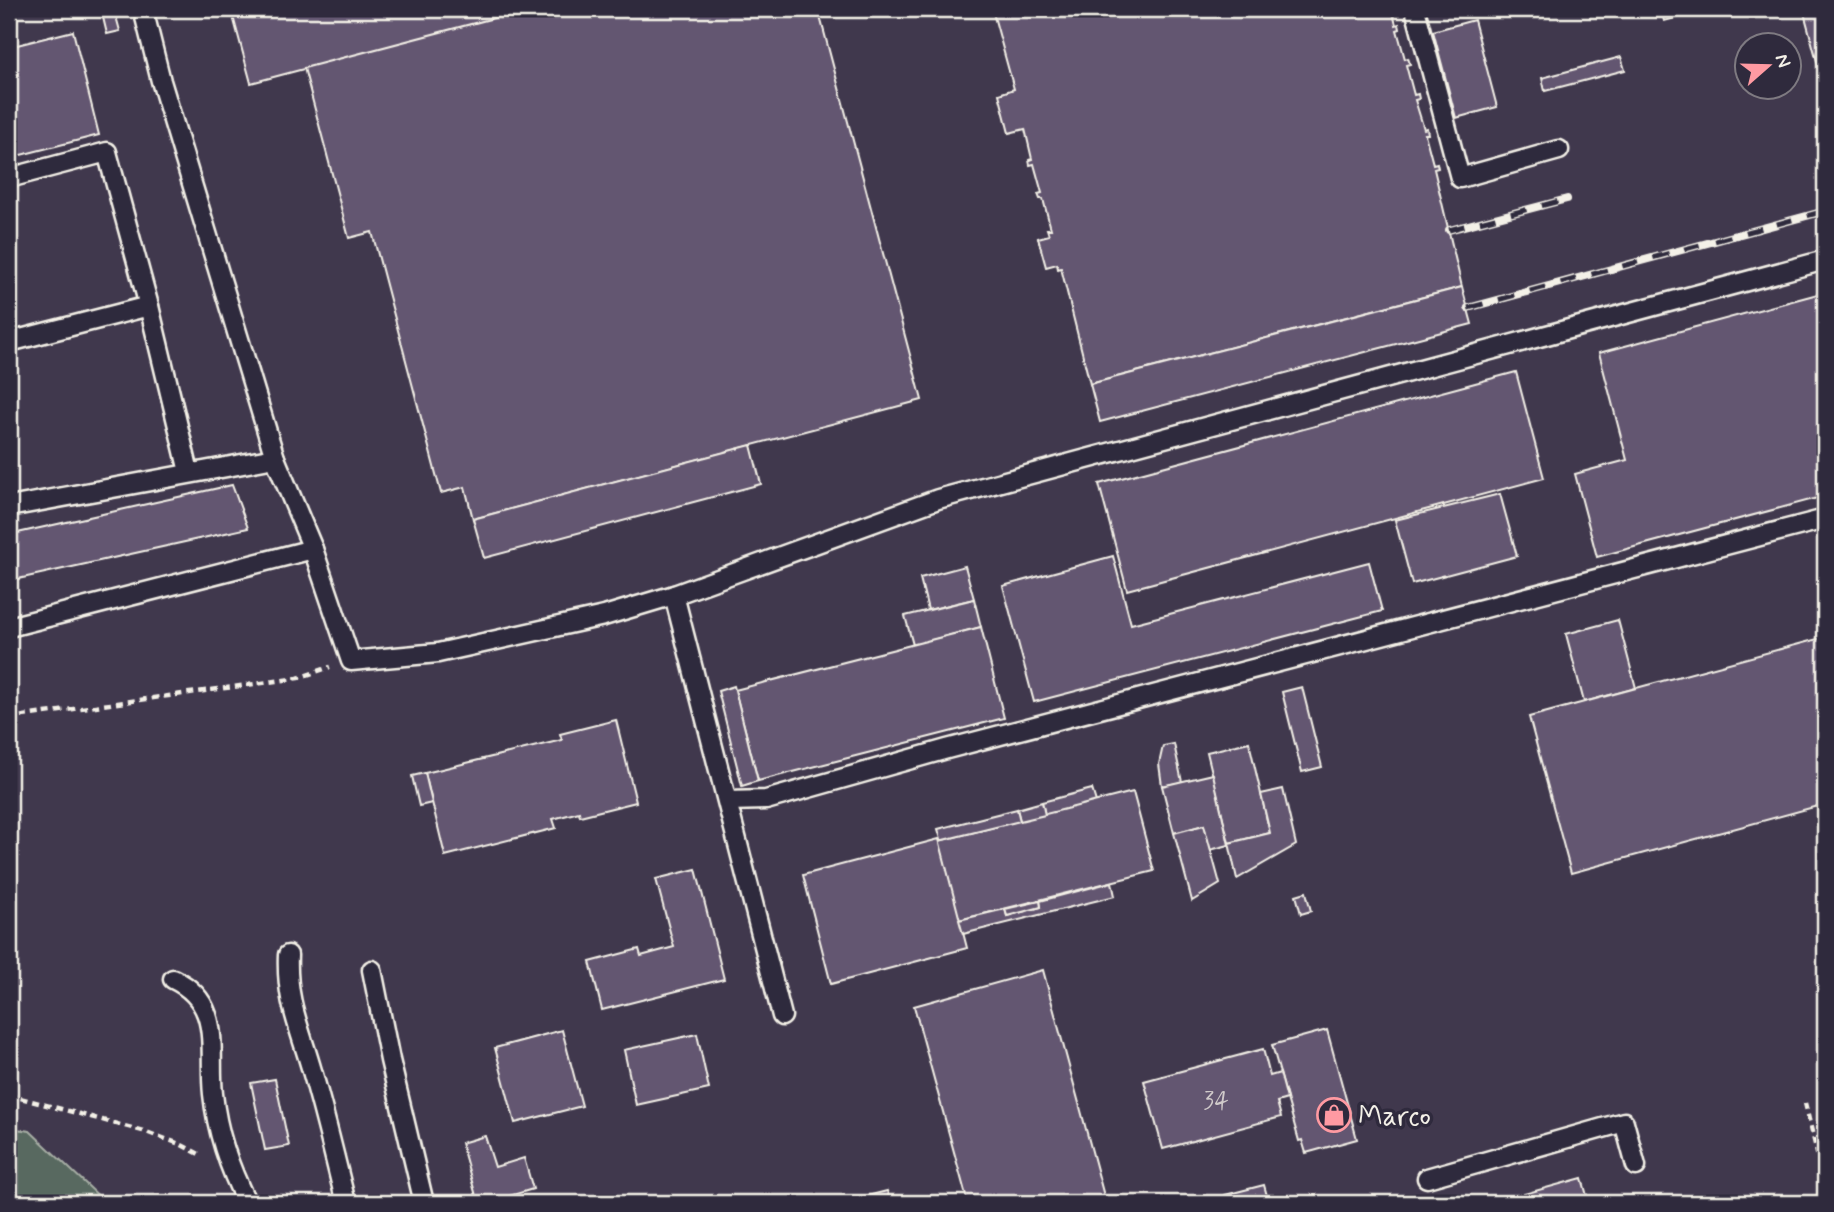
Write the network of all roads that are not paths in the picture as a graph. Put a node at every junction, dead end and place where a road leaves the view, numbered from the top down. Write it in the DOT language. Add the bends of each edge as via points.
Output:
graph roads {
  1 [pos="143,9"];
  2 [pos="1415,9"];
  3 [pos="1559,150"];
  4 [pos="9,178"];
  5 [pos="1825,260"];
  6 [pos="149,306"];
  7 [pos="9,342"];
  8 [pos="275,458"];
  9 [pos="189,472"];
  10 [pos="9,507"];
  11 [pos="1825,519"];
  12 [pos="313,549"];
  13 [pos="674,595"];
  14 [pos="9,627"];
  15 [pos="727,801"];
  16 [pos="288,955"];
  17 [pos="373,970"];
  18 [pos="173,979"];
  19 [pos="782,1016"];
  20 [pos="1636,1166"];
  21 [pos="1427,1178"];
  22 [pos="247,1203"];
  23 [pos="346,1203"];
  24 [pos="424,1203"];
  1 -- 8 [label="lane"];
  2 -- 3 [label="lane" via="1460,178"];
  4 -- 6 [label="lane" via="107,152"];
  5 -- 13 [label="lane" via="938,499"];
  6 -- 7 [label="lane"];
  6 -- 9 [label="lane"];
  8 -- 9 [label="lane"];
  8 -- 12 [label="lane"];
  9 -- 10 [label="lane"];
  11 -- 15 [label="lane" via="766,800"];
  12 -- 13 [label="lane" via="351,661 438,653 604,616"];
  12 -- 14 [label="lane"];
  13 -- 15 [label="lane"];
  15 -- 19 [label="lane"];
  16 -- 23 [label="lane" via="290,1002"];
  17 -- 24 [label="lane"];
  18 -- 22 [label="lane" via="203,1004 211,1025 213,1094 230,1169"];
  20 -- 21 [label="lane" via="1624,1122"];
}
